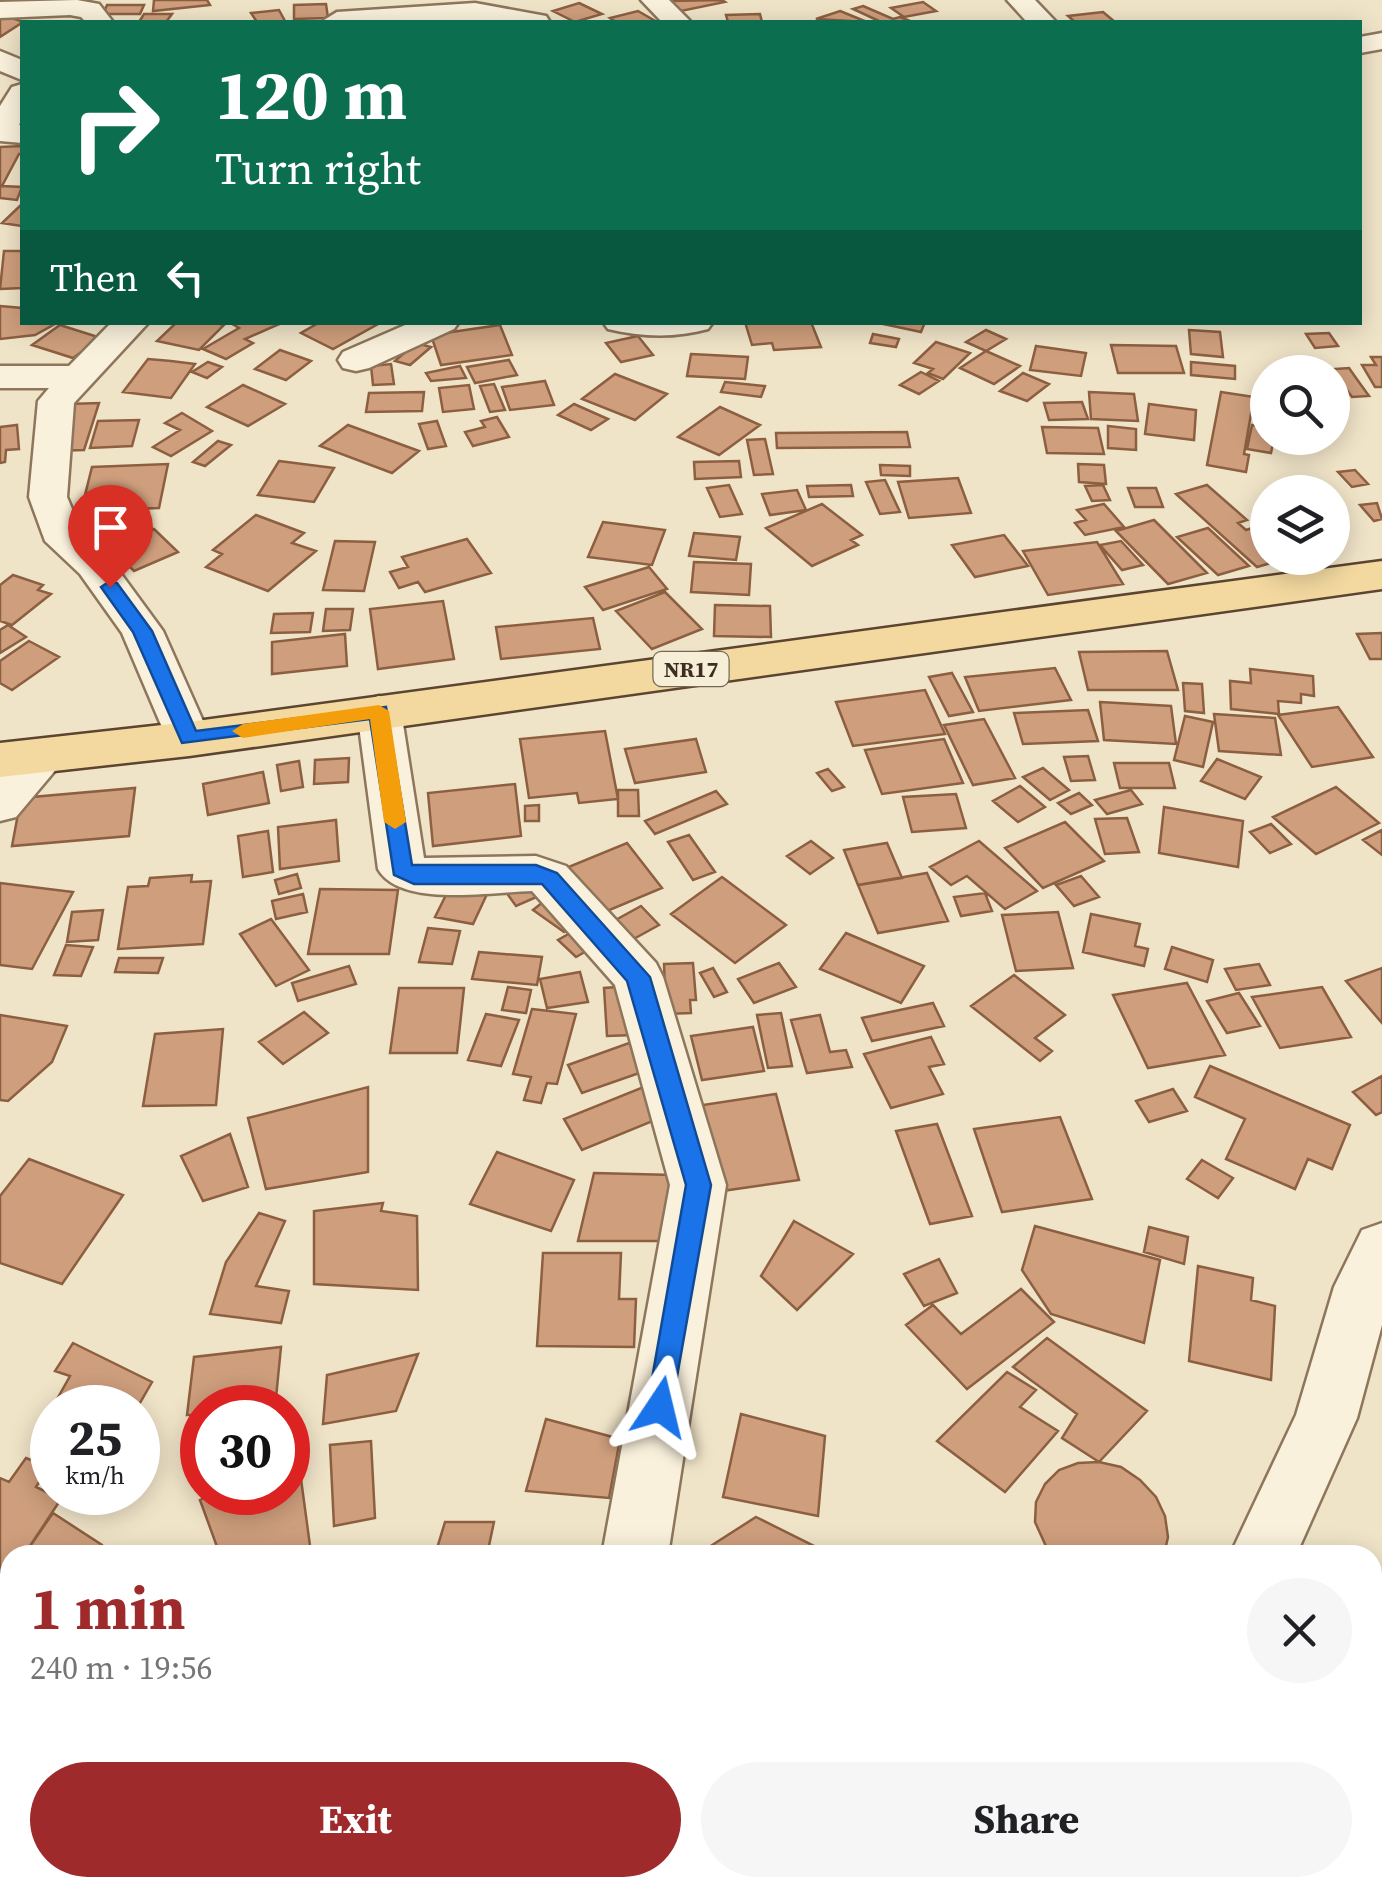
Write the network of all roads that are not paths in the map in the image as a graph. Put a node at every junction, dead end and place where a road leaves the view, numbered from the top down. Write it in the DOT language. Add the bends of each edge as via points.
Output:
graph roads {
  1 [pos="654,0"];
  2 [pos="1020,0"];
  3 [pos="0,10"];
  4 [pos="98,20"];
  5 [pos="337,20"];
  6 [pos="525,20"];
  7 [pos="675,20"];
  8 [pos="1040,20"];
  9 [pos="20,97"];
  10 [pos="20,134"];
  11 [pos="129,325"];
  12 [pos="435,325"];
  13 [pos="356,360"];
  14 [pos="0,376"];
  15 [pos="82,377"];
  16 [pos="1382,576"];
  17 [pos="379,711"];
  18 [pos="190,738"];
  19 [pos="46,754"];
  20 [pos="0,760"];
  21 [pos="0,805"];
  22 [pos="1382,1248"];
  23 [pos="637,1545"];
  24 [pos="1268,1545"];
  1 -- 7 [label="street"];
  2 -- 8 [label="street"];
  3 -- 4 [label="street" via="70,7 90,10"];
  5 -- 6 [label="street" via="475,11"];
  9 -- 10 [label="street" via="0,132"];
  11 -- 15 [label="street"];
  12 -- 13 [label="street"];
  14 -- 15 [label="street"];
  15 -- 18 [label="street" via="56,402 48,496 66,541 94,565 142,631"];
  16 -- 17 [label="main road, NR17"];
  17 -- 18 [label="main road, NR17"];
  17 -- 23 [label="street" via="402,869 414,876 550,878 638,977 698,1185"];
  18 -- 19 [label="main road, NR17"];
  19 -- 20 [label="main road, NR17"];
  19 -- 21 [label="street"];
  22 -- 24 [label="street" via="1362,1287 1326,1418"];
}
